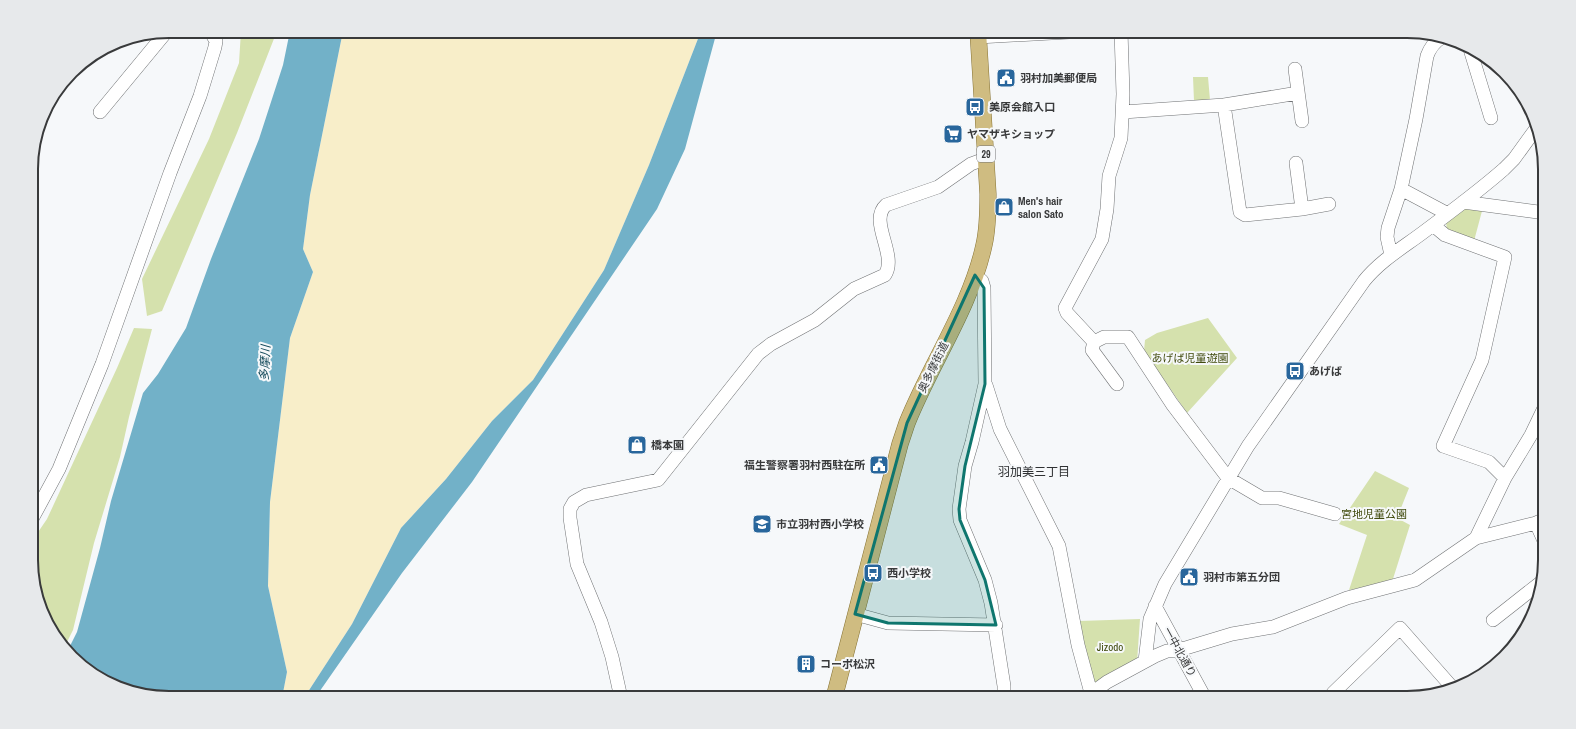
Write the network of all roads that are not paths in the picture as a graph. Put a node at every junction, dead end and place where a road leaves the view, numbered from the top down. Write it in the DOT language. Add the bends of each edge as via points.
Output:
graph roads {
  1 [pos="161,38"];
  2 [pos="214,38"];
  3 [pos="978,38"];
  4 [pos="1121,38"];
  5 [pos="1436,41"];
  6 [pos="1472,54"];
  7 [pos="1295,69"];
  8 [pos="1298,93"];
  9 [pos="1224,105"];
  10 [pos="100,112"];
  11 [pos="1123,112"];
  12 [pos="1491,118"];
  13 [pos="1302,121"];
  14 [pos="1533,133"];
  15 [pos="987,158"];
  16 [pos="1296,163"];
  17 [pos="1401,189"];
  18 [pos="1463,202"];
  19 [pos="1329,204"];
  20 [pos="1302,209"];
  21 [pos="1538,212"];
  22 [pos="1448,214"];
  23 [pos="1433,225"];
  24 [pos="1391,255"];
  25 [pos="976,275"];
  26 [pos="1094,342"];
  27 [pos="985,384"];
  28 [pos="1117,384"];
  29 [pos="1538,420"];
  30 [pos="1228,478"];
  31 [pos="1505,478"];
  32 [pos="38,508"];
  33 [pos="1335,514"];
  34 [pos="1538,522"];
  35 [pos="1476,538"];
  36 [pos="1535,587"];
  37 [pos="1155,606"];
  38 [pos="855,614"];
  39 [pos="1493,620"];
  40 [pos="996,625"];
  41 [pos="1179,650"];
  42 [pos="1145,661"];
  43 [pos="1449,684"];
  44 [pos="619,691"];
  45 [pos="836,691"];
  46 [pos="1004,691"];
  47 [pos="1087,691"];
  48 [pos="1096,691"];
  49 [pos="1201,691"];
  50 [pos="1335,691"];
  1 -- 10 [label="street"];
  2 -- 32 [label="street" via="215,47 200,96 102,364 59,469"];
  3 -- 15 [label="main road, 奥多摩街道 / 29"];
  4 -- 11 [label="street"];
  5 -- 17 [label="street" via="1427,56"];
  6 -- 12 [label="street"];
  7 -- 8 [label="street"];
  8 -- 9 [label="street"];
  8 -- 13 [label="street"];
  9 -- 11 [label="street"];
  9 -- 20 [label="street" via="1240,212 1245,215"];
  11 -- 26 [label="street" via="1121,138 1109,176 1102,239 1065,308"];
  14 -- 18 [label="street" via="1509,164"];
  15 -- 25 [label="main road, 奥多摩街道 / 29" via="987,224 985,244"];
  15 -- 44 [label="street" via="971,164 938,187 886,204 881,211 881,224 890,263 885,275 854,290 816,320 777,340 758,354 658,480 586,495 574,502 569,513 577,564 601,622"];
  16 -- 20 [label="street"];
  17 -- 22 [label="street"];
  17 -- 24 [label="street" via="1386,237"];
  18 -- 21 [label="street"];
  18 -- 22 [label="street"];
  19 -- 20 [label="street"];
  22 -- 23 [label="street"];
  23 -- 24 [label="street"];
  23 -- 31 [label="street" via="1445,235 1506,257 1482,360 1443,446 1489,462"];
  24 -- 30 [label="street" via="1364,281"];
  25 -- 27 [label="street" via="984,288"];
  25 -- 38 [label="main road, 奥多摩街道 / 29" via="907,423"];
  26 -- 28 [label="street" via="1092,350"];
  26 -- 30 [label="street" via="1104,337 1128,337 1172,404"];
  27 -- 40 [label="street" via="965,466 959,509 960,520 985,580"];
  27 -- 47 [label="street" via="1000,429 1059,546"];
  29 -- 31 [label="street"];
  30 -- 33 [label="street" via="1262,498 1279,498"];
  30 -- 37 [label="street"];
  31 -- 35 [label="street"];
  34 -- 35 [label="street"];
  35 -- 41 [label="street" via="1415,580 1348,598 1273,627 1232,634"];
  36 -- 39 [label="street"];
  37 -- 41 [label="street, 一中北通り"];
  37 -- 42 [label="street" via="1150,619"];
  38 -- 40 [label="street" via="888,623"];
  38 -- 45 [label="main road, 奥多摩街道 / 29"];
  40 -- 46 [label="street"];
  41 -- 42 [label="street" via="1167,651"];
  41 -- 49 [label="street, 一中北通り"];
  42 -- 48 [label="street"];
  43 -- 50 [label="street" via="1400,628"];
}
